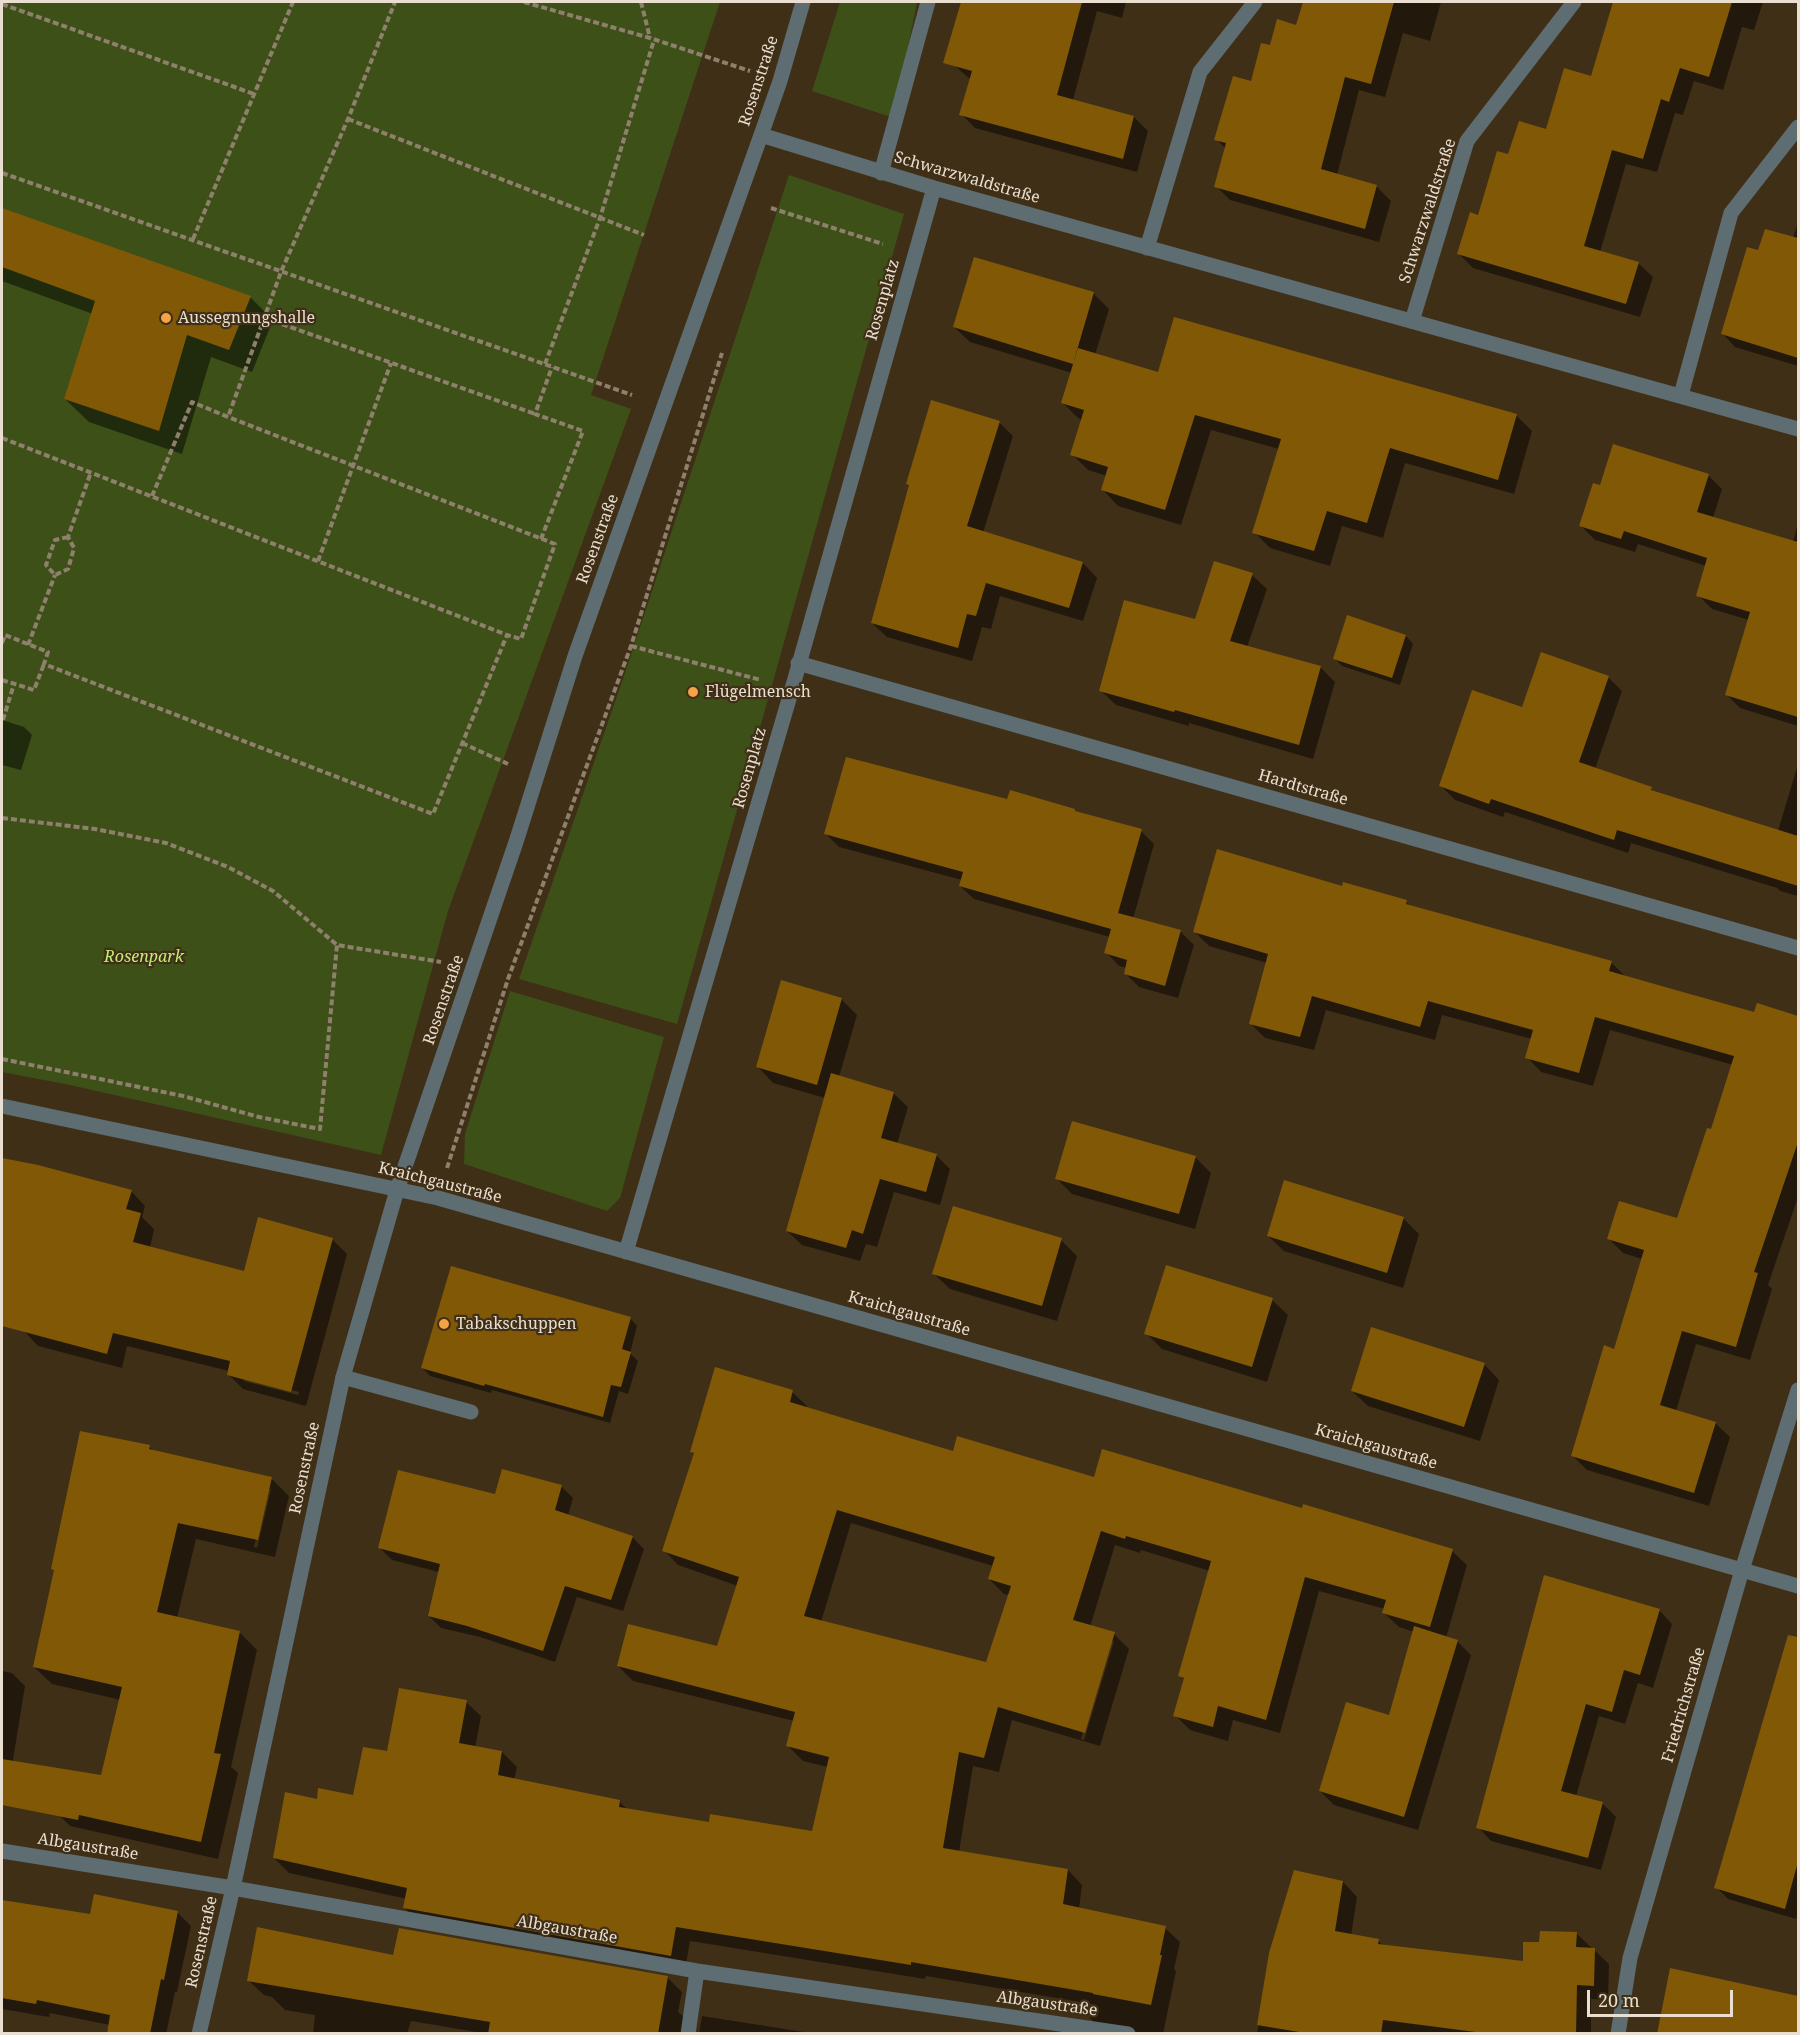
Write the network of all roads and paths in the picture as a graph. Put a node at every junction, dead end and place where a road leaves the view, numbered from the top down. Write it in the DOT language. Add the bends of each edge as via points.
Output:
graph roads {
  1 [pos="293,2"];
  2 [pos="395,2"];
  3 [pos="524,2"];
  4 [pos="641,2"];
  5 [pos="803,2"];
  6 [pos="928,2"];
  7 [pos="1255,2"];
  8 [pos="1575,2"];
  9 [pos="2,4"];
  10 [pos="652,39"];
  11 [pos="780,81"];
  12 [pos="254,94"];
  13 [pos="348,119"];
  14 [pos="1798,127"];
  15 [pos="761,135"];
  16 [pos="2,173"];
  17 [pos="881,173"];
  18 [pos="934,188"];
  19 [pos="767,207"];
  20 [pos="600,218"];
  21 [pos="644,235"];
  22 [pos="193,239"];
  23 [pos="1147,248"];
  24 [pos="914,254"];
  25 [pos="281,272"];
  26 [pos="264,318"];
  27 [pos="1412,321"];
  28 [pos="725,342"];
  29 [pos="392,363"];
  30 [pos="545,364"];
  31 [pos="552,367"];
  32 [pos="1681,395"];
  33 [pos="666,406"];
  34 [pos="536,414"];
  35 [pos="228,417"];
  36 [pos="1798,429"];
  37 [pos="2,438"];
  38 [pos="353,467"];
  39 [pos="91,472"];
  40 [pos="152,496"];
  41 [pos="68,537"];
  42 [pos="541,539"];
  43 [pos="318,561"];
  44 [pos="55,575"];
  45 [pos="507,635"];
  46 [pos="2,643"];
  47 [pos="28,645"];
  48 [pos="631,646"];
  49 [pos="798,663"];
  50 [pos="44,664"];
  51 [pos="2,680"];
  52 [pos="14,684"];
  53 [pos="792,689"];
  54 [pos="3,720"];
  55 [pos="462,743"];
  56 [pos="537,777"];
  57 [pos="2,818"];
  58 [pos="337,945"];
  59 [pos="1798,948"];
  60 [pos="474,967"];
  61 [pos="2,1059"];
  62 [pos="2,1106"];
  63 [pos="397,1190"];
  64 [pos="438,1198"];
  65 [pos="626,1252"];
  66 [pos="343,1377"];
  67 [pos="1798,1390"];
  68 [pos="471,1412"];
  69 [pos="1742,1570"];
  70 [pos="1798,1586"];
  71 [pos="2,1851"];
  72 [pos="233,1888"];
  73 [pos="697,1971"];
  74 [pos="199,2034"];
  75 [pos="688,2034"];
  76 [pos="1128,2034"];
  77 [pos="1618,2034"];
  1 -- 12 [label="path"];
  2 -- 13 [label="path"];
  3 -- 10 [label="path"];
  4 -- 10 [label="path"];
  5 -- 11 [label="street, Rosenstraße"];
  6 -- 17 [label="street, Schwarzwaldstraße"];
  7 -- 23 [label="street" via="1200,72"];
  8 -- 27 [label="street, Schwarzwaldstraße" via="1467,141"];
  9 -- 12 [label="path"];
  10 -- 11 [label="path"];
  10 -- 20 [label="path"];
  11 -- 15 [label="street, Rosenstraße"];
  12 -- 22 [label="path"];
  13 -- 20 [label="path"];
  13 -- 25 [label="path"];
  14 -- 32 [label="street" via="1731,213"];
  15 -- 17 [label="street, Schwarzwaldstraße"];
  15 -- 33 [label="street, Rosenstraße"];
  16 -- 22 [label="path"];
  17 -- 18 [label="street, Schwarzwaldstraße"];
  18 -- 23 [label="street, Schwarzwaldstraße"];
  18 -- 24 [label="street, Rosenplatz"];
  19 -- 24 [label="path"];
  20 -- 21 [label="path"];
  20 -- 30 [label="path"];
  22 -- 25 [label="path"];
  23 -- 27 [label="street, Schwarzwaldstraße"];
  24 -- 49 [label="street, Rosenplatz"];
  25 -- 26 [label="path"];
  25 -- 30 [label="path"];
  26 -- 29 [label="path"];
  26 -- 35 [label="path"];
  27 -- 32 [label="street, Schwarzwaldstraße"];
  28 -- 48 [label="path"];
  29 -- 34 [label="path"];
  29 -- 38 [label="path"];
  30 -- 31 [label="path"];
  31 -- 33 [label="path"];
  31 -- 34 [label="path"];
  32 -- 36 [label="street, Schwarzwaldstraße"];
  33 -- 56 [label="street, Rosenstraße" via="575,656"];
  34 -- 42 [label="path" via="583,431"];
  35 -- 38 [label="path"];
  35 -- 40 [label="path" via="192,402"];
  37 -- 39 [label="path"];
  38 -- 42 [label="path"];
  38 -- 43 [label="path"];
  39 -- 40 [label="path"];
  39 -- 41 [label="path"];
  40 -- 43 [label="path"];
  41 -- 44 [label="path" via="74,548 68,569"];
  41 -- 44 [label="path" via="55,540 46,565"];
  42 -- 45 [label="path" via="555,544 521,639"];
  43 -- 45 [label="path"];
  44 -- 47 [label="path"];
  45 -- 55 [label="path"];
  46 -- 47 [label="path" via="5,635"];
  47 -- 50 [label="path" via="48,652"];
  48 -- 53 [label="path"];
  48 -- 64 [label="path" via="508,979"];
  49 -- 53 [label="street, Rosenplatz"];
  49 -- 59 [label="street, Hardtstraße"];
  50 -- 52 [label="path" via="34,690"];
  50 -- 55 [label="path" via="433,814"];
  51 -- 52 [label="path"];
  52 -- 54 [label="path"];
  53 -- 65 [label="street, Rosenplatz"];
  55 -- 56 [label="path"];
  56 -- 60 [label="street, Rosenstraße"];
  57 -- 58 [label="path" via="95,829 166,843 228,867 273,891"];
  58 -- 60 [label="path"];
  58 -- 61 [label="path" via="320,1129"];
  60 -- 63 [label="street, Rosenstraße"];
  62 -- 63 [label="street, Kraichgaustraße"];
  63 -- 64 [label="street, Kraichgaustraße"];
  63 -- 66 [label="street, Rosenstraße"];
  64 -- 65 [label="street, Kraichgaustraße"];
  65 -- 69 [label="street, Kraichgaustraße"];
  66 -- 68 [label="street"];
  66 -- 72 [label="street, Rosenstraße"];
  67 -- 69 [label="street, Friedrichstraße"];
  69 -- 70 [label="street, Kraichgaustraße"];
  69 -- 77 [label="street, Friedrichstraße" via="1630,1958"];
  71 -- 72 [label="street, Albgaustraße"];
  72 -- 73 [label="street, Albgaustraße"];
  72 -- 74 [label="street, Rosenstraße"];
  73 -- 75 [label="street"];
  73 -- 76 [label="street, Albgaustraße"];
}
